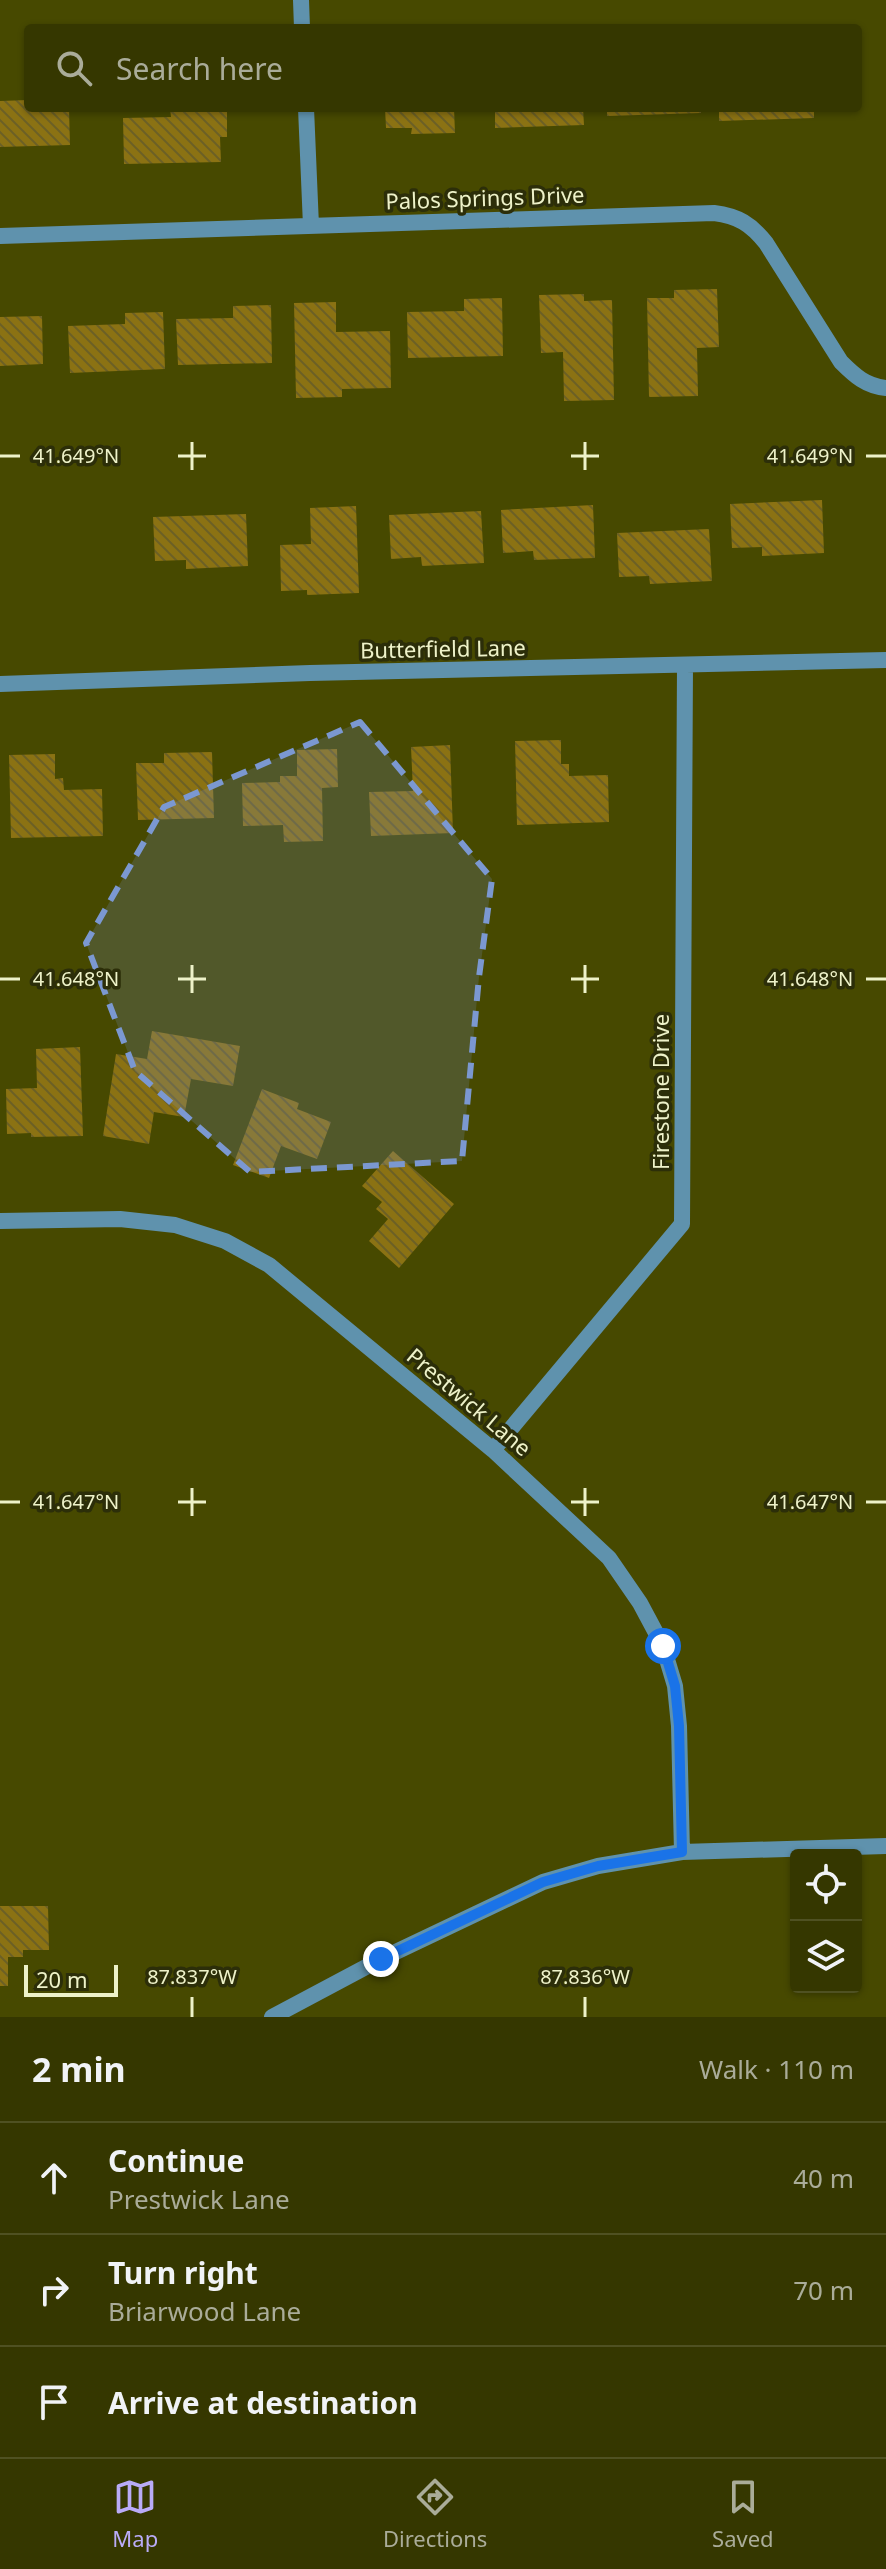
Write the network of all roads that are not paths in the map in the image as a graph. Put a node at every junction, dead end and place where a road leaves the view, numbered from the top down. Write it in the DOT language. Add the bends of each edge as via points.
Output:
graph roads {
  1 [pos="301,0"];
  2 [pos="302,24"];
  3 [pos="306,112"];
  4 [pos="311,226"];
  5 [pos="0,236"];
  6 [pos="886,388"];
  7 [pos="886,660"];
  8 [pos="685,666"];
  9 [pos="0,684"];
  10 [pos="0,1221"];
  11 [pos="493,1450"];
  12 [pos="886,1846"];
  13 [pos="682,1852"];
  14 [pos="272,2017"];
  1 -- 2 [label="street"];
  3 -- 4 [label="street"];
  4 -- 5 [label="street, Palos Springs Drive"];
  4 -- 6 [label="street, Palos Springs Drive" via="734,216 754,227 766,243 841,362 857,379"];
  7 -- 8 [label="street, Butterfield Lane"];
  8 -- 9 [label="street, Butterfield Lane"];
  8 -- 11 [label="street, Firestone Drive" via="682,1224"];
  10 -- 11 [label="street, Prestwick Lane" via="120,1219 175,1225 225,1241 269,1265"];
  11 -- 13 [label="street, Prestwick Lane" via="609,1558 663,1646 679,1726"];
  12 -- 13 [label="street"];
  13 -- 14 [label="street" via="598,1866 543,1882"];
}
